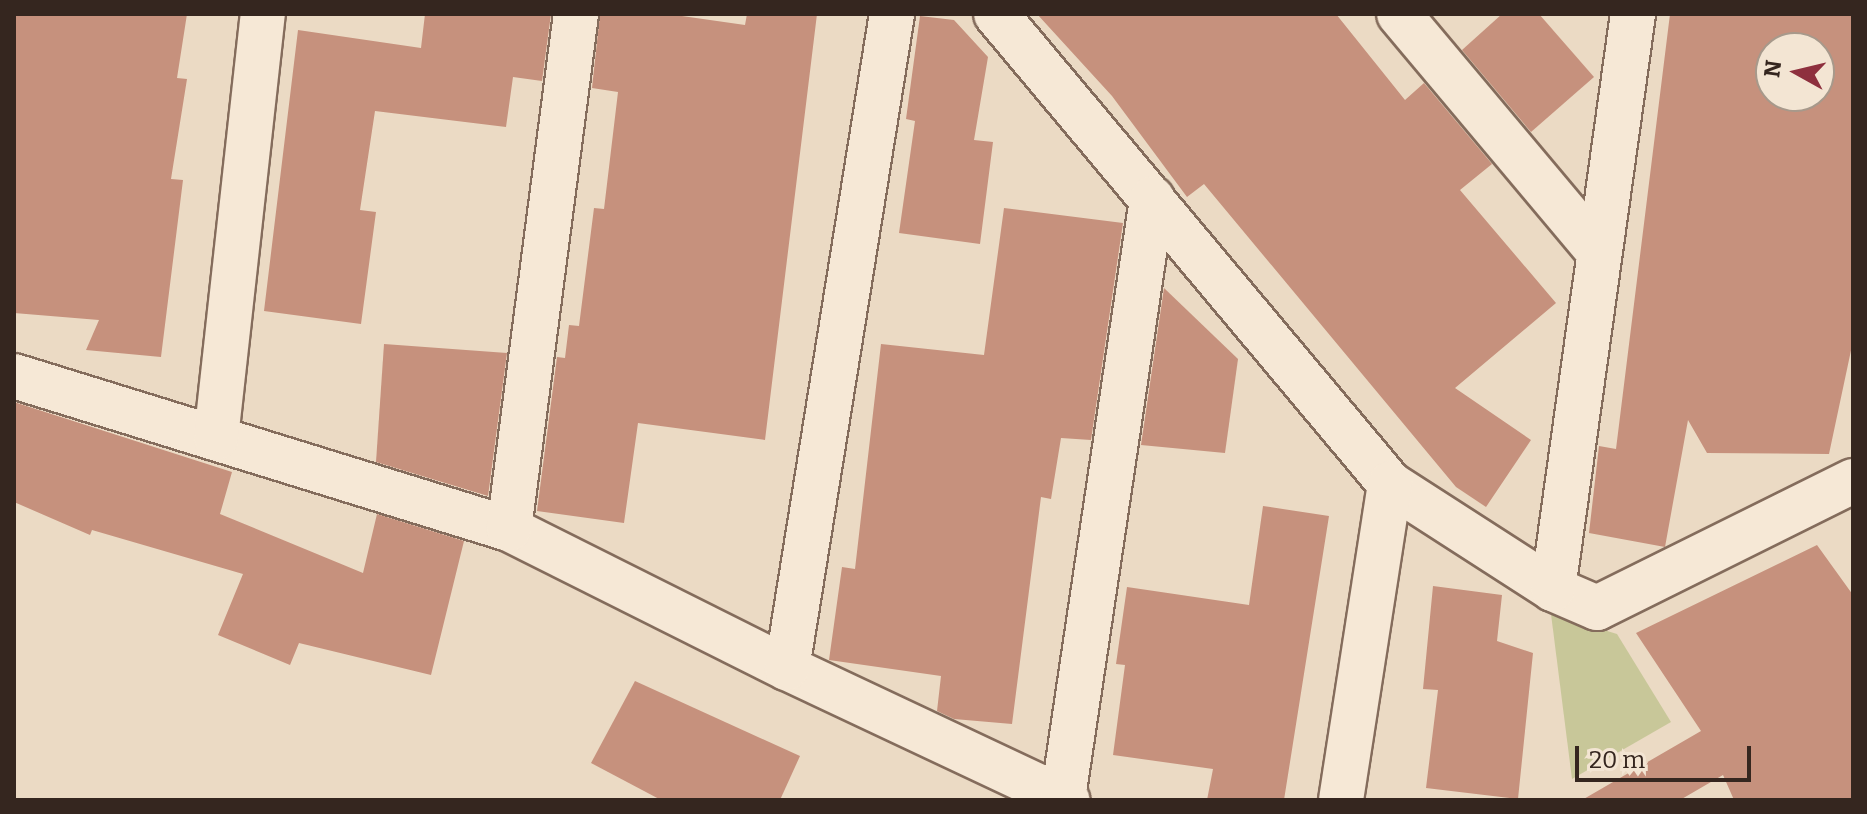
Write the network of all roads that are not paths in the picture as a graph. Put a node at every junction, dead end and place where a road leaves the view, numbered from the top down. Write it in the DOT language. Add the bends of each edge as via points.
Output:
graph roads {
  1 [pos="263,14"];
  2 [pos="576,14"];
  3 [pos="892,14"];
  4 [pos="996,14"];
  5 [pos="1399,14"];
  6 [pos="1633,14"];
  7 [pos="1152,199"];
  8 [pos="1599,252"];
  9 [pos="14,376"];
  10 [pos="216,438"];
  11 [pos="1853,481"];
  12 [pos="1390,484"];
  13 [pos="509,529"];
  14 [pos="1553,589"];
  15 [pos="787,668"];
  16 [pos="1065,799"];
  17 [pos="1341,800"];
  1 -- 10 [label="street"];
  2 -- 13 [label="street"];
  3 -- 15 [label="street"];
  4 -- 7 [label="street"];
  5 -- 8 [label="street"];
  6 -- 8 [label="street"];
  7 -- 12 [label="street"];
  7 -- 16 [label="street"];
  8 -- 14 [label="street"];
  9 -- 10 [label="street"];
  10 -- 13 [label="street"];
  11 -- 14 [label="street" via="1597,608"];
  12 -- 14 [label="street"];
  12 -- 17 [label="street"];
  13 -- 15 [label="street"];
  15 -- 16 [label="street"];
}
